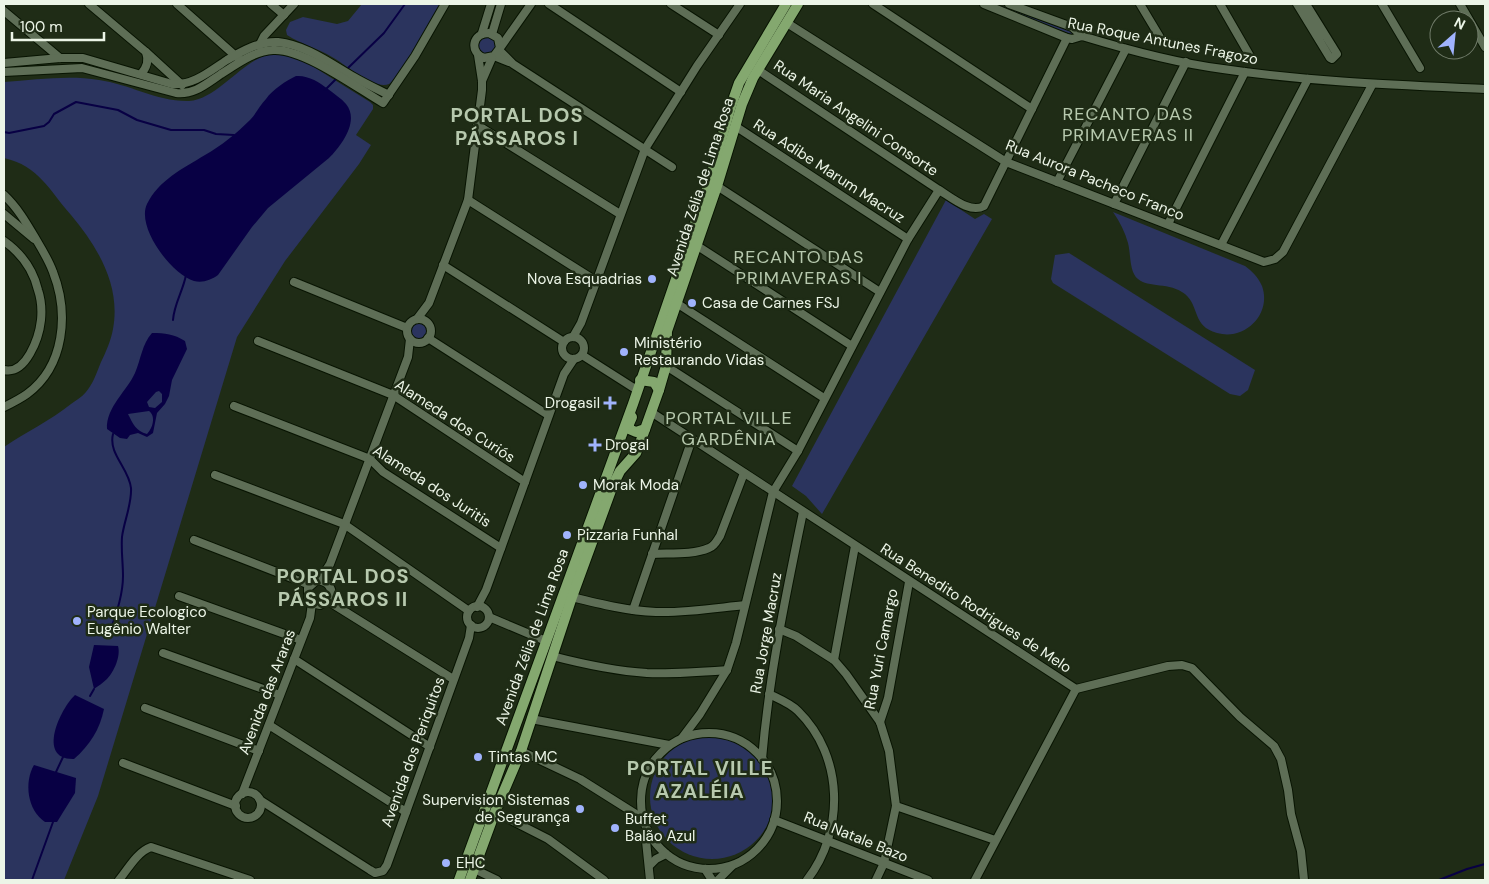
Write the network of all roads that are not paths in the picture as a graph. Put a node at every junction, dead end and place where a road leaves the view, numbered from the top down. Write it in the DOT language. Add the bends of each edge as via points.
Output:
graph roads {
  1 [pos="88,4"];
  2 [pos="177,4"];
  3 [pos="271,4"];
  4 [pos="294,4"];
  5 [pos="445,4"];
  6 [pos="491,4"];
  7 [pos="500,4"];
  8 [pos="531,4"];
  9 [pos="549,4"];
  10 [pos="672,4"];
  11 [pos="740,4"];
  12 [pos="786,4"];
  13 [pos="798,4"];
  14 [pos="873,4"];
  15 [pos="1009,4"];
  16 [pos="1140,4"];
  17 [pos="1220,4"];
  18 [pos="1297,4"];
  19 [pos="1306,4"];
  20 [pos="1382,4"];
  21 [pos="1460,4"];
  22 [pos="988,5"];
  23 [pos="4,11"];
  24 [pos="284,15"];
  25 [pos="787,22"];
  26 [pos="512,32"];
  27 [pos="482,33"];
  28 [pos="718,35"];
  29 [pos="495,36"];
  30 [pos="1082,36"];
  31 [pos="1067,38"];
  32 [pos="1161,39"];
  33 [pos="260,44"];
  34 [pos="1485,47"];
  35 [pos="1126,49"];
  36 [pos="146,52"];
  37 [pos="257,53"];
  38 [pos="496,53"];
  39 [pos="478,55"];
  40 [pos="1250,56"];
  41 [pos="60,58"];
  42 [pos="239,58"];
  43 [pos="1186,62"];
  44 [pos="4,63"];
  45 [pos="1420,68"];
  46 [pos="758,70"];
  47 [pos="4,72"];
  48 [pos="1245,72"];
  49 [pos="141,74"];
  50 [pos="1308,80"];
  51 [pos="482,81"];
  52 [pos="1372,84"];
  53 [pos="182,85"];
  54 [pos="1485,89"];
  55 [pos="681,92"];
  56 [pos="389,95"];
  57 [pos="1032,108"];
  58 [pos="477,125"];
  59 [pos="735,126"];
  60 [pos="645,149"];
  61 [pos="1006,162"];
  62 [pos="672,167"];
  63 [pos="1058,182"];
  64 [pos="717,186"];
  65 [pos="939,190"];
  66 [pos="4,195"];
  67 [pos="468,200"];
  68 [pos="1114,204"];
  69 [pos="4,214"];
  70 [pos="620,214"];
  71 [pos="1168,224"];
  72 [pos="908,239"];
  73 [pos="4,241"];
  74 [pos="37,242"];
  75 [pos="696,245"];
  76 [pos="1221,245"];
  77 [pos="443,265"];
  78 [pos="596,281"];
  79 [pos="294,282"];
  80 [pos="880,292"];
  81 [pos="429,303"];
  82 [pos="678,304"];
  83 [pos="417,319"];
  84 [pos="426,322"];
  85 [pos="581,323"];
  86 [pos="407,328"];
  87 [pos="573,337"];
  88 [pos="428,338"];
  89 [pos="410,339"];
  90 [pos="581,340"];
  91 [pos="258,341"];
  92 [pos="564,342"];
  93 [pos="418,343"];
  94 [pos="852,346"];
  95 [pos="582,356"];
  96 [pos="408,357"];
  97 [pos="570,358"];
  98 [pos="666,366"];
  99 [pos="4,370"];
  100 [pos="638,385"];
  101 [pos="659,390"];
  102 [pos="394,395"];
  103 [pos="824,398"];
  104 [pos="633,404"];
  105 [pos="234,406"];
  106 [pos="4,407"];
  107 [pos="651,412"];
  108 [pos="548,415"];
  109 [pos="645,429"];
  110 [pos="692,439"];
  111 [pos="798,451"];
  112 [pos="370,459"];
  113 [pos="744,473"];
  114 [pos="215,474"];
  115 [pos="525,482"];
  116 [pos="773,492"];
  117 [pos="803,512"];
  118 [pos="344,524"];
  119 [pos="194,540"];
  120 [pos="855,546"];
  121 [pos="501,548"];
  122 [pos="652,554"];
  123 [pos="330,564"];
  124 [pos="319,581"];
  125 [pos="909,582"];
  126 [pos="328,584"];
  127 [pos="310,585"];
  128 [pos="486,590"];
  129 [pos="180,596"];
  130 [pos="572,597"];
  131 [pos="328,602"];
  132 [pos="316,604"];
  133 [pos="745,605"];
  134 [pos="477,607"];
  135 [pos="633,610"];
  136 [pos="469,611"];
  137 [pos="487,613"];
  138 [pos="474,627"];
  139 [pos="779,629"];
  140 [pos="301,640"];
  141 [pos="546,641"];
  142 [pos="163,653"];
  143 [pos="552,656"];
  144 [pos="294,659"];
  145 [pos="834,660"];
  146 [pos="727,670"];
  147 [pos="453,679"];
  148 [pos="1076,689"];
  149 [pos="769,694"];
  150 [pos="280,695"];
  151 [pos="145,708"];
  152 [pos="531,719"];
  153 [pos="880,722"];
  154 [pos="269,725"];
  155 [pos="682,738"];
  156 [pos="669,745"];
  157 [pos="430,747"];
  158 [pos="259,751"];
  159 [pos="521,751"];
  160 [pos="762,759"];
  161 [pos="123,763"];
  162 [pos="249,776"];
  163 [pos="253,793"];
  164 [pos="242,794"];
  165 [pos="260,800"];
  166 [pos="236,806"];
  167 [pos="896,806"];
  168 [pos="406,812"];
  169 [pos="495,812"];
  170 [pos="642,818"];
  171 [pos="774,820"];
  172 [pos="648,831"];
  173 [pos="995,840"];
  174 [pos="828,841"];
  175 [pos="666,854"];
  176 [pos="884,863"];
  177 [pos="735,864"];
  178 [pos="650,865"];
  179 [pos="474,869"];
  180 [pos="705,869"];
  181 [pos="120,880"];
  182 [pos="250,880"];
  183 [pos="460,880"];
  184 [pos="470,880"];
  185 [pos="496,880"];
  186 [pos="604,880"];
  187 [pos="650,880"];
  188 [pos="712,880"];
  189 [pos="718,880"];
  190 [pos="807,880"];
  191 [pos="876,880"];
  192 [pos="928,880"];
  193 [pos="974,880"];
  194 [pos="1304,880"];
  1 -- 36 [label="street"];
  2 -- 42 [label="street"];
  3 -- 24 [label="street"];
  4 -- 24 [label="street"];
  5 -- 56 [label="street"];
  6 -- 27 [label="street"];
  7 -- 29 [label="street"];
  8 -- 26 [label="street"];
  9 -- 55 [label="street"];
  10 -- 28 [label="street"];
  11 -- 28 [label="street"];
  12 -- 100 [label="main road, Avenida Zélia de Lima Rosa" via="739,83 709,183"];
  13 -- 25 [label="main road, Avenida Zélia de Lima Rosa"];
  14 -- 57 [label="street"];
  15 -- 30 [label="street" via="1072,26"];
  16 -- 32 [label="street"];
  17 -- 40 [label="street"];
  18 -- 19 [label="street" via="1332,59 1337,54"];
  20 -- 45 [label="street"];
  21 -- 34 [label="street"];
  22 -- 31 [label="street, Rua Roque Antunes Fragozo"];
  23 -- 41 [label="street"];
  24 -- 33 [label="street"];
  25 -- 46 [label="main road, Avenida Zélia de Lima Rosa"];
  25 -- 61 [label="street, Rua Aurora Pacheco Franco"];
  26 -- 29 [label="street"];
  26 -- 38 [label="street"];
  27 -- 29 [label="street"];
  27 -- 39 [label="street" via="474,42"];
  28 -- 55 [label="street"];
  29 -- 38 [label="street"];
  30 -- 31 [label="street, Rua Roque Antunes Fragozo"];
  30 -- 35 [label="street, Rua Roque Antunes Fragozo"];
  31 -- 57 [label="street"];
  33 -- 37 [label="street"];
  33 -- 42 [label="street"];
  33 -- 56 [label="street" via="276,42 296,46"];
  35 -- 43 [label="street, Rua Roque Antunes Fragozo"];
  35 -- 63 [label="street"];
  36 -- 49 [label="street" via="148,62"];
  36 -- 53 [label="street"];
  37 -- 42 [label="street"];
  37 -- 56 [label="street" via="274,50 300,55 384,103"];
  38 -- 39 [label="street" via="484,58"];
  38 -- 51 [label="street"];
  38 -- 60 [label="street"];
  39 -- 51 [label="street"];
  41 -- 44 [label="street"];
  41 -- 49 [label="street" via="94,60"];
  42 -- 47 [label="street" via="185,94 82,68"];
  42 -- 53 [label="street"];
  43 -- 48 [label="street, Rua Roque Antunes Fragozo"];
  43 -- 68 [label="street"];
  46 -- 59 [label="main road, Avenida Zélia de Lima Rosa"];
  46 -- 65 [label="street, Rua Maria Angelini Consorte"];
  48 -- 50 [label="street, Rua Roque Antunes Fragozo"];
  48 -- 71 [label="street"];
  49 -- 53 [label="street"];
  50 -- 52 [label="street, Rua Roque Antunes Fragozo"];
  50 -- 76 [label="street"];
  51 -- 58 [label="street"];
  52 -- 54 [label="street, Rua Roque Antunes Fragozo"];
  52 -- 76 [label="street, Rua Aurora Pacheco Franco" via="1283,252 1264,262"];
  55 -- 60 [label="street"];
  57 -- 61 [label="street"];
  58 -- 67 [label="street"];
  58 -- 70 [label="street"];
  59 -- 64 [label="main road, Avenida Zélia de Lima Rosa"];
  59 -- 72 [label="street, Rua Adibe Marum Macruz"];
  60 -- 62 [label="street"];
  60 -- 70 [label="street"];
  61 -- 63 [label="street, Rua Aurora Pacheco Franco"];
  61 -- 65 [label="street, Rua Maria Angelini Consorte" via="982,208 970,208"];
  63 -- 68 [label="street, Rua Aurora Pacheco Franco"];
  64 -- 75 [label="main road, Avenida Zélia de Lima Rosa"];
  64 -- 80 [label="street"];
  65 -- 72 [label="street"];
  66 -- 74 [label="street" via="26,221"];
  67 -- 77 [label="street"];
  67 -- 78 [label="street"];
  68 -- 71 [label="street, Rua Aurora Pacheco Franco"];
  69 -- 74 [label="street"];
  70 -- 78 [label="street"];
  71 -- 76 [label="street, Rua Aurora Pacheco Franco"];
  72 -- 80 [label="street"];
  73 -- 99 [label="street" via="17,251 31,271 41,311 37,336 27,358 19,368"];
  74 -- 106 [label="street" via="50,265 59,292 62,313 60,345 42,380"];
  75 -- 82 [label="main road, Avenida Zélia de Lima Rosa"];
  75 -- 94 [label="street"];
  77 -- 81 [label="street"];
  77 -- 92 [label="street"];
  78 -- 85 [label="street"];
  79 -- 86 [label="street"];
  80 -- 94 [label="street"];
  81 -- 83 [label="street"];
  81 -- 84 [label="street"];
  82 -- 98 [label="main road, Avenida Zélia de Lima Rosa" via="667,332"];
  82 -- 103 [label="street"];
  83 -- 84 [label="street"];
  83 -- 86 [label="street"];
  84 -- 88 [label="street" via="430,331"];
  85 -- 87 [label="street"];
  85 -- 90 [label="street"];
  86 -- 89 [label="street"];
  87 -- 90 [label="street"];
  87 -- 92 [label="street"];
  88 -- 93 [label="street"];
  88 -- 108 [label="street"];
  89 -- 93 [label="street"];
  89 -- 96 [label="street"];
  90 -- 95 [label="street" via="584,346"];
  91 -- 102 [label="street, Alameda dos Curiós"];
  92 -- 97 [label="street" via="562,350"];
  93 -- 96 [label="street"];
  94 -- 103 [label="street"];
  95 -- 97 [label="street"];
  95 -- 100 [label="street"];
  96 -- 102 [label="street"];
  97 -- 108 [label="street"];
  98 -- 101 [label="main road, Avenida Zélia de Lima Rosa"];
  98 -- 111 [label="street"];
  100 -- 101 [label="main road" via="654,382"];
  100 -- 104 [label="main road, Avenida Zélia de Lima Rosa"];
  101 -- 107 [label="main road, Avenida Zélia de Lima Rosa"];
  102 -- 112 [label="street"];
  102 -- 115 [label="street, Alameda dos Curiós"];
  103 -- 111 [label="street"];
  104 -- 109 [label="main road, Avenida Zélia de Lima Rosa" via="629,429 636,432"];
  104 -- 141 [label="main road, Avenida Zélia de Lima Rosa"];
  105 -- 112 [label="street, Alameda dos Juritis"];
  107 -- 109 [label="main road, Avenida Zélia de Lima Rosa"];
  107 -- 110 [label="street, Rua Benedito Rodrigues de Melo"];
  108 -- 115 [label="street"];
  109 -- 130 [label="main road, Avenida Zélia de Lima Rosa" via="636,453 613,485"];
  110 -- 113 [label="street, Rua Benedito Rodrigues de Melo"];
  110 -- 122 [label="street"];
  111 -- 116 [label="street"];
  112 -- 118 [label="street"];
  112 -- 121 [label="street, Alameda dos Juritis" via="383,472"];
  113 -- 116 [label="street, Rua Benedito Rodrigues de Melo"];
  113 -- 122 [label="street" via="715,544 690,552"];
  114 -- 118 [label="street"];
  115 -- 121 [label="street"];
  116 -- 117 [label="street, Rua Benedito Rodrigues de Melo"];
  116 -- 133 [label="street"];
  117 -- 120 [label="street, Rua Benedito Rodrigues de Melo"];
  117 -- 139 [label="street, Rua Jorge Macruz"];
  118 -- 123 [label="street"];
  118 -- 136 [label="street"];
  119 -- 127 [label="street"];
  120 -- 125 [label="street, Rua Benedito Rodrigues de Melo"];
  120 -- 145 [label="street"];
  121 -- 128 [label="street"];
  122 -- 135 [label="street"];
  123 -- 124 [label="street"];
  123 -- 126 [label="street"];
  124 -- 126 [label="street"];
  124 -- 127 [label="street"];
  125 -- 148 [label="street, Rua Benedito Rodrigues de Melo"];
  125 -- 153 [label="street, Rua Yuri Camargo" via="888,698"];
  126 -- 131 [label="street" via="332,593"];
  127 -- 132 [label="street" via="307,593"];
  128 -- 134 [label="street"];
  128 -- 137 [label="street"];
  129 -- 140 [label="street"];
  130 -- 135 [label="street"];
  130 -- 143 [label="main road, Avenida Zélia de Lima Rosa"];
  131 -- 132 [label="street"];
  131 -- 147 [label="street"];
  132 -- 140 [label="street, Avenida das Araras"];
  133 -- 135 [label="street" via="688,611"];
  133 -- 146 [label="street"];
  134 -- 136 [label="street"];
  134 -- 137 [label="street"];
  136 -- 138 [label="street" via="468,620"];
  137 -- 138 [label="street" via="486,624"];
  137 -- 141 [label="street"];
  138 -- 147 [label="street, Avenida dos Periquitos"];
  139 -- 145 [label="street"];
  139 -- 149 [label="street, Rua Jorge Macruz"];
  140 -- 144 [label="street, Avenida das Araras"];
  141 -- 183 [label="main road, Avenida Zélia de Lima Rosa"];
  142 -- 150 [label="street"];
  143 -- 146 [label="street" via="614,670 646,673"];
  143 -- 152 [label="main road, Avenida Zélia de Lima Rosa"];
  144 -- 150 [label="street, Avenida das Araras"];
  144 -- 157 [label="street"];
  145 -- 153 [label="street"];
  146 -- 155 [label="street"];
  147 -- 157 [label="street, Avenida dos Periquitos"];
  148 -- 173 [label="street"];
  148 -- 194 [label="street, Rua Benedito Rodrigues de Melo" via="1175,665 1188,666 1198,673 1240,717 1274,746 1288,790"];
  149 -- 160 [label="street, Rua Jorge Macruz"];
  149 -- 174 [label="street" via="798,710 814,729 826,756 836,797"];
  150 -- 154 [label="street, Avenida das Araras"];
  151 -- 158 [label="street"];
  152 -- 156 [label="street"];
  152 -- 159 [label="main road, Avenida Zélia de Lima Rosa"];
  153 -- 167 [label="street" via="889,751"];
  154 -- 158 [label="street, Avenida das Araras"];
  154 -- 168 [label="street"];
  155 -- 156 [label="street"];
  155 -- 160 [label="street" via="702,733 735,738"];
  156 -- 170 [label="street" via="649,767 642,785"];
  157 -- 168 [label="street, Avenida dos Periquitos"];
  158 -- 162 [label="street, Avenida das Araras"];
  159 -- 169 [label="main road, Avenida Zélia de Lima Rosa"];
  159 -- 170 [label="street" via="580,779"];
  160 -- 171 [label="street" via="776,788"];
  161 -- 166 [label="street"];
  162 -- 163 [label="street"];
  162 -- 164 [label="street, Avenida das Araras"];
  163 -- 164 [label="street"];
  163 -- 165 [label="street"];
  164 -- 166 [label="street"];
  165 -- 166 [label="street" via="260,809 254,817 240,814"];
  165 -- 168 [label="street, Avenida dos Periquitos" via="376,873 387,865"];
  167 -- 173 [label="street"];
  167 -- 176 [label="street"];
  169 -- 179 [label="main road, Avenida Zélia de Lima Rosa"];
  169 -- 186 [label="street" via="548,839"];
  170 -- 172 [label="street"];
  171 -- 174 [label="street, Rua Natale Bazo"];
  171 -- 177 [label="street" via="766,838 753,853"];
  172 -- 175 [label="street"];
  172 -- 178 [label="street" via="646,841"];
  173 -- 193 [label="street"];
  174 -- 176 [label="street, Rua Natale Bazo"];
  174 -- 190 [label="street" via="822,858"];
  175 -- 178 [label="street"];
  175 -- 180 [label="street" via="684,864"];
  176 -- 191 [label="street"];
  176 -- 192 [label="street, Rua Natale Bazo"];
  177 -- 180 [label="street"];
  177 -- 189 [label="street"];
  178 -- 187 [label="street"];
  179 -- 184 [label="main road, Avenida Zélia de Lima Rosa"];
  179 -- 185 [label="street"];
  180 -- 188 [label="street"];
  181 -- 182 [label="street" via="138,857 151,847"];
}
